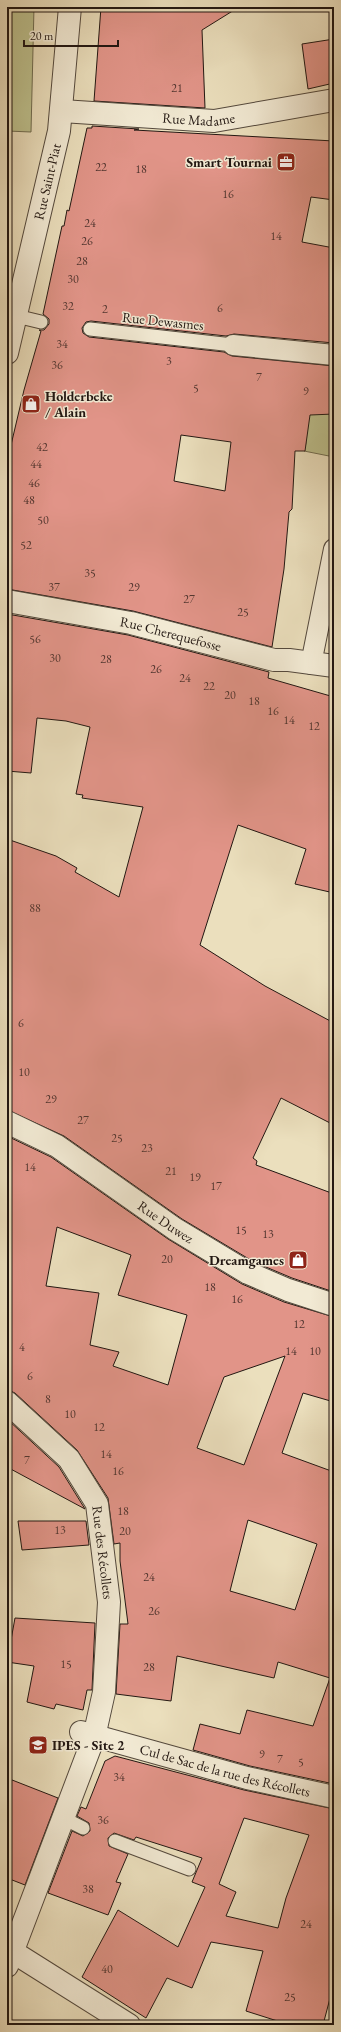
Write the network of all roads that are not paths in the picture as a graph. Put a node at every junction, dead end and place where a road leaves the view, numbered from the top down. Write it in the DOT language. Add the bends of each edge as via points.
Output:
graph roads {
  1 [pos="70,7"];
  2 [pos="334,100"];
  3 [pos="62,111"];
  4 [pos="14,306"];
  5 [pos="41,322"];
  6 [pos="90,329"];
  7 [pos="233,345"];
  8 [pos="7,353"];
  9 [pos="334,356"];
  10 [pos="334,549"];
  11 [pos="7,601"];
  12 [pos="311,664"];
  13 [pos="334,666"];
  14 [pos="7,1122"];
  15 [pos="334,1304"];
  16 [pos="7,1402"];
  17 [pos="87,1734"];
  18 [pos="334,1797"];
  19 [pos="63,1818"];
  20 [pos="83,1828"];
  21 [pos="115,1841"];
  22 [pos="189,1869"];
  23 [pos="9,1956"];
  24 [pos="129,2025"];
  1 -- 3 [label="street, Rue Saint-Piat"];
  2 -- 3 [label="street, Rue Madame" via="214,121"];
  3 -- 4 [label="street, Rue Saint-Piat"];
  4 -- 5 [label="lane"];
  4 -- 8 [label="street, Rue Saint-Piat"];
  6 -- 7 [label="lane, Rue Dewasmes"];
  7 -- 9 [label="street"];
  10 -- 12 [label="street"];
  11 -- 12 [label="street, Rue Cherequefosse" via="131,623 274,660"];
  12 -- 13 [label="street, Rue Cherequefosse"];
  14 -- 15 [label="street, Rue Duwez" via="57,1146 175,1229 248,1273 288,1290"];
  16 -- 17 [label="street, Rue des Récollets" via="69,1459 97,1504 109,1602 104,1692"];
  17 -- 18 [label="street, Cul de Sac de la rue des Récollets" via="247,1778"];
  17 -- 19 [label="street, Rue des Récollets"];
  19 -- 20 [label="lane"];
  19 -- 23 [label="street, Rue des Récollets"];
  21 -- 22 [label="lane"];
  23 -- 24 [label="street"];
}
